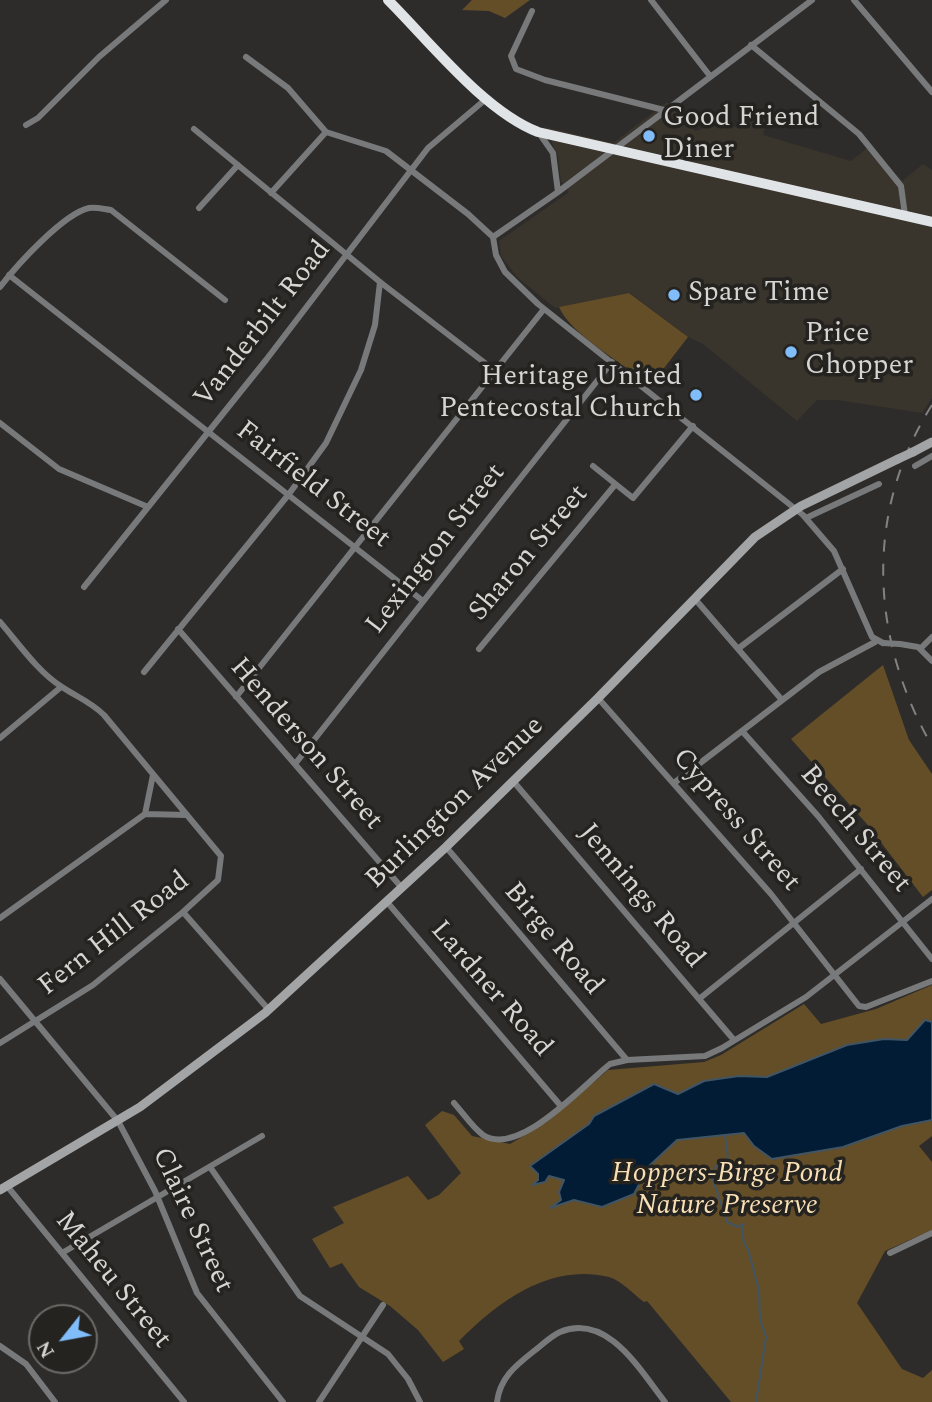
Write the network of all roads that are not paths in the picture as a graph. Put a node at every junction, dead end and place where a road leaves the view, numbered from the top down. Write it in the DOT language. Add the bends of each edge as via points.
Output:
graph roads {
  1 [pos="166,0"];
  2 [pos="389,0"];
  3 [pos="651,0"];
  4 [pos="812,0"];
  5 [pos="853,0"];
  6 [pos="532,11"];
  7 [pos="751,45"];
  8 [pos="246,57"];
  9 [pos="710,76"];
  10 [pos="932,92"];
  11 [pos="486,99"];
  12 [pos="664,110"];
  13 [pos="26,125"];
  14 [pos="194,129"];
  15 [pos="326,132"];
  16 [pos="538,132"];
  17 [pos="616,148"];
  18 [pos="238,165"];
  19 [pos="412,169"];
  20 [pos="558,192"];
  21 [pos="271,193"];
  22 [pos="199,208"];
  23 [pos="905,215"];
  24 [pos="932,222"];
  25 [pos="493,237"];
  26 [pos="347,253"];
  27 [pos="9,275"];
  28 [pos="380,282"];
  29 [pos="0,287"];
  30 [pos="225,300"];
  31 [pos="544,309"];
  32 [pos="612,362"];
  33 [pos="494,370"];
  34 [pos="0,423"];
  35 [pos="693,426"];
  36 [pos="209,431"];
  37 [pos="932,442"];
  38 [pos="932,456"];
  39 [pos="593,466"];
  40 [pos="915,466"];
  41 [pos="879,484"];
  42 [pos="614,485"];
  43 [pos="289,494"];
  44 [pos="148,507"];
  45 [pos="796,509"];
  46 [pos="806,518"];
  47 [pos="355,547"];
  48 [pos="843,569"];
  49 [pos="85,587"];
  50 [pos="695,599"];
  51 [pos="423,601"];
  52 [pos="0,622"];
  53 [pos="178,629"];
  54 [pos="932,637"];
  55 [pos="879,642"];
  56 [pos="739,648"];
  57 [pos="479,649"];
  58 [pos="920,649"];
  59 [pos="932,661"];
  60 [pos="144,672"];
  61 [pos="61,687"];
  62 [pos="236,696"];
  63 [pos="598,698"];
  64 [pos="782,700"];
  65 [pos="742,731"];
  66 [pos="0,738"];
  67 [pos="295,764"];
  68 [pos="153,775"];
  69 [pos="513,781"];
  70 [pos="674,783"];
  71 [pos="145,814"];
  72 [pos="187,815"];
  73 [pos="446,847"];
  74 [pos="861,869"];
  75 [pos="402,888"];
  76 [pos="932,899"];
  77 [pos="387,902"];
  78 [pos="183,912"];
  79 [pos="0,918"];
  80 [pos="794,922"];
  81 [pos="903,922"];
  82 [pos="932,958"];
  83 [pos="835,975"];
  84 [pos="0,979"];
  85 [pos="932,981"];
  86 [pos="699,999"];
  87 [pos="269,1010"];
  88 [pos="36,1023"];
  89 [pos="734,1040"];
  90 [pos="0,1043"];
  91 [pos="627,1060"];
  92 [pos="454,1103"];
  93 [pos="560,1105"];
  94 [pos="118,1121"];
  95 [pos="262,1136"];
  96 [pos="210,1167"];
  97 [pos="4,1188"];
  98 [pos="158,1196"];
  99 [pos="932,1233"];
  100 [pos="62,1253"];
  101 [pos="890,1253"];
  102 [pos="383,1305"];
  103 [pos="363,1335"];
  104 [pos="0,1346"];
  105 [pos="55,1402"];
  106 [pos="184,1402"];
  107 [pos="283,1402"];
  108 [pos="319,1402"];
  109 [pos="420,1402"];
  110 [pos="497,1402"];
  111 [pos="665,1402"];
  1 -- 13 [label="street"];
  2 -- 11 [label="highway"];
  3 -- 9 [label="street"];
  4 -- 7 [label="street"];
  5 -- 10 [label="street"];
  6 -- 12 [label="street" via="512,52 512,65 523,73"];
  7 -- 9 [label="street"];
  7 -- 23 [label="street" via="859,134 901,186"];
  8 -- 15 [label="street" via="288,88"];
  9 -- 12 [label="street"];
  11 -- 16 [label="highway" via="520,125"];
  11 -- 19 [label="street, Vanderbilt Road" via="444,132"];
  12 -- 17 [label="street"];
  14 -- 18 [label="street"];
  15 -- 19 [label="street" via="386,150"];
  15 -- 21 [label="street"];
  16 -- 17 [label="highway"];
  16 -- 20 [label="street" via="554,153"];
  17 -- 20 [label="street"];
  17 -- 23 [label="highway"];
  18 -- 21 [label="street"];
  18 -- 22 [label="street"];
  19 -- 25 [label="street"];
  19 -- 26 [label="street, Vanderbilt Road"];
  20 -- 25 [label="street"];
  21 -- 26 [label="street"];
  23 -- 24 [label="highway"];
  25 -- 31 [label="street" via="505,272"];
  26 -- 28 [label="street"];
  26 -- 36 [label="street, Vanderbilt Road"];
  27 -- 29 [label="street"];
  27 -- 30 [label="street" via="39,242 86,209 97,207 111,210"];
  27 -- 36 [label="street, Fairfield Street"];
  28 -- 33 [label="street"];
  28 -- 43 [label="street" via="375,325 357,380 332,433"];
  31 -- 32 [label="street"];
  31 -- 33 [label="street"];
  32 -- 35 [label="street"];
  32 -- 51 [label="street, Lexington Street"];
  33 -- 47 [label="street"];
  34 -- 44 [label="street" via="60,469"];
  35 -- 42 [label="street" via="633,499"];
  35 -- 45 [label="street"];
  36 -- 43 [label="street, Fairfield Street"];
  36 -- 44 [label="street, Vanderbilt Road"];
  37 -- 45 [label="main road, Burlington Avenue, bridge"];
  38 -- 40 [label="street"];
  39 -- 42 [label="street"];
  41 -- 46 [label="street"];
  42 -- 57 [label="street, Sharon Street"];
  43 -- 47 [label="street, Fairfield Street"];
  43 -- 53 [label="street"];
  44 -- 49 [label="street, Vanderbilt Road"];
  45 -- 46 [label="street"];
  45 -- 50 [label="main road, Burlington Avenue" via="755,537"];
  46 -- 48 [label="street" via="830,544"];
  47 -- 51 [label="street, Fairfield Street"];
  47 -- 62 [label="street"];
  48 -- 55 [label="street"];
  48 -- 56 [label="street"];
  50 -- 56 [label="street"];
  50 -- 63 [label="main road, Burlington Avenue"];
  51 -- 67 [label="street, Lexington Street"];
  52 -- 61 [label="street, Fern Hill Road"];
  53 -- 60 [label="street"];
  53 -- 62 [label="street, Henderson Street"];
  54 -- 58 [label="street"];
  55 -- 58 [label="street, bridge"];
  55 -- 64 [label="street" via="827,667"];
  56 -- 64 [label="street"];
  58 -- 59 [label="street"];
  61 -- 66 [label="street"];
  61 -- 68 [label="street, Fern Hill Road" via="92,703"];
  62 -- 67 [label="street, Henderson Street"];
  63 -- 69 [label="main road, Burlington Avenue"];
  63 -- 70 [label="street, Cypress Street"];
  64 -- 65 [label="street"];
  65 -- 70 [label="street"];
  65 -- 74 [label="street, Beech Street"];
  67 -- 75 [label="street, Henderson Street"];
  68 -- 71 [label="street"];
  68 -- 72 [label="street, Fern Hill Road"];
  69 -- 73 [label="main road, Burlington Avenue"];
  69 -- 86 [label="street, Jennings Road"];
  70 -- 80 [label="street, Cypress Street"];
  71 -- 72 [label="street"];
  71 -- 79 [label="street"];
  72 -- 78 [label="street, Fern Hill Road" via="221,856 221,867 218,880"];
  73 -- 75 [label="main road, Burlington Avenue"];
  73 -- 91 [label="street, Birge Road"];
  74 -- 80 [label="street"];
  74 -- 81 [label="street, Beech Street"];
  75 -- 77 [label="main road, Burlington Avenue"];
  76 -- 81 [label="street"];
  77 -- 87 [label="main road, Burlington Avenue"];
  77 -- 93 [label="street, Lardner Road"];
  78 -- 87 [label="street"];
  78 -- 88 [label="street, Fern Hill Road" via="93,985"];
  80 -- 83 [label="street, Cypress Street"];
  80 -- 86 [label="street"];
  81 -- 82 [label="street, Beech Street"];
  81 -- 83 [label="street"];
  83 -- 85 [label="street, Cypress Street" via="859,1006 866,1007"];
  83 -- 89 [label="street"];
  84 -- 88 [label="street, Claire Street"];
  86 -- 89 [label="street, Jennings Road"];
  87 -- 94 [label="main road, Burlington Avenue"];
  88 -- 90 [label="street, Fern Hill Road"];
  88 -- 94 [label="street, Claire Street"];
  89 -- 91 [label="street" via="705,1056"];
  91 -- 93 [label="street" via="610,1064"];
  92 -- 93 [label="street" via="485,1136 500,1140 528,1133"];
  94 -- 97 [label="main road, Burlington Avenue"];
  94 -- 98 [label="street, Claire Street"];
  95 -- 96 [label="street"];
  96 -- 98 [label="street"];
  96 -- 103 [label="street" via="300,1296"];
  97 -- 100 [label="street, Maheu Street"];
  98 -- 100 [label="street"];
  98 -- 107 [label="street, Claire Street" via="197,1293"];
  99 -- 101 [label="street"];
  100 -- 106 [label="street, Maheu Street"];
  102 -- 103 [label="street"];
  103 -- 108 [label="street"];
  103 -- 109 [label="street" via="401,1368"];
  104 -- 105 [label="street" via="26,1364"];
  110 -- 111 [label="street" via="499,1388 516,1365 561,1332 584,1329 614,1340"];
}
